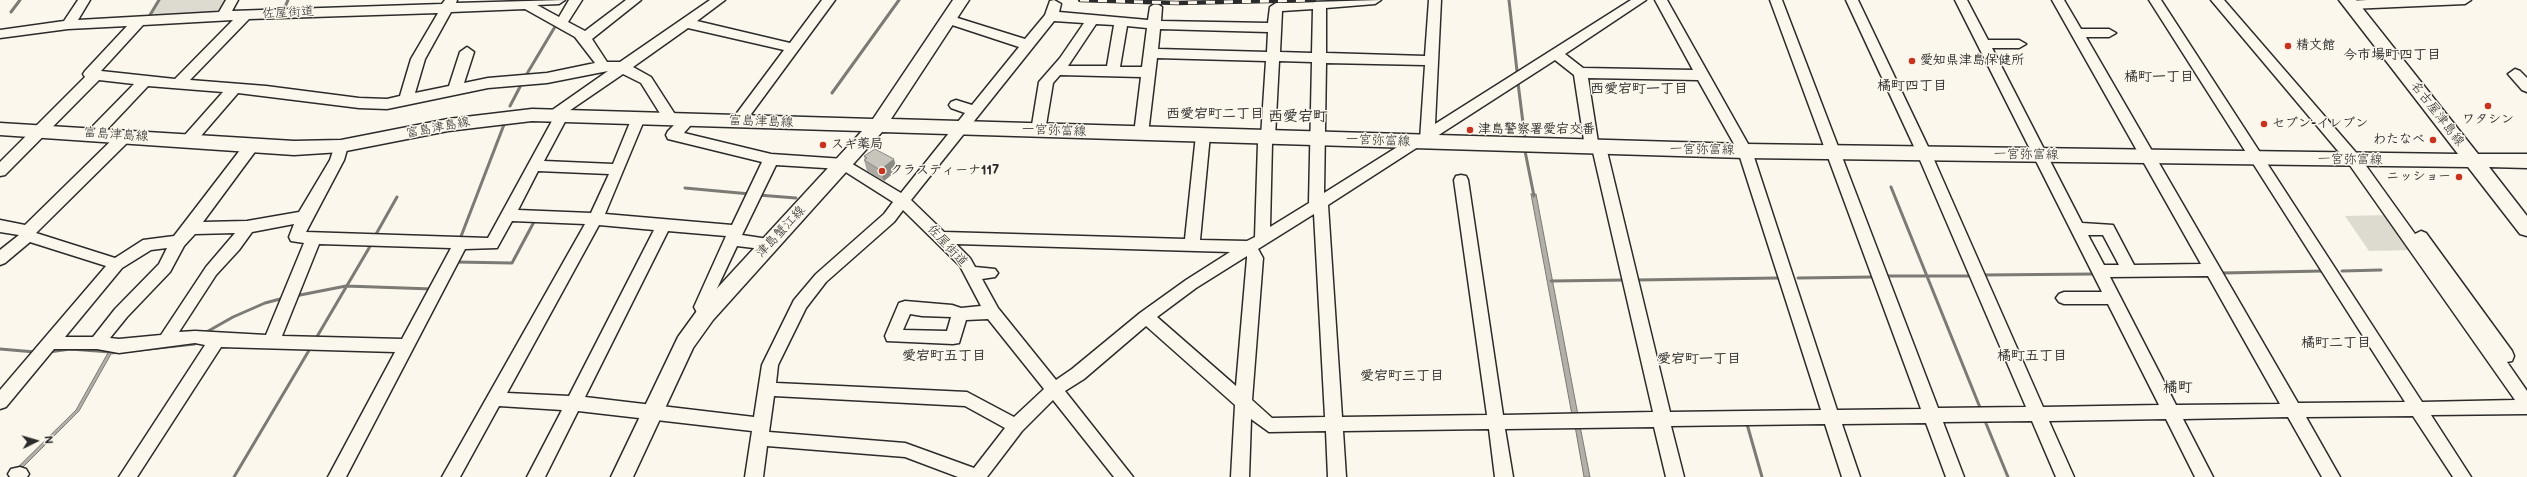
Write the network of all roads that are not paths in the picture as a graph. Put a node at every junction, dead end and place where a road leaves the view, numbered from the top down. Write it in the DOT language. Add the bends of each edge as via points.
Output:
graph roads {
  1 [pos="84,0"];
  2 [pos="232,0"];
  3 [pos="559,0"];
  4 [pos="576,0"];
  5 [pos="635,0"];
  6 [pos="719,0"];
  7 [pos="813,0"];
  8 [pos="961,0"];
  9 [pos="1375,0"];
  10 [pos="1434,0"];
  11 [pos="1640,0"];
  12 [pos="1661,0"];
  13 [pos="1776,0"];
  14 [pos="1852,0"];
  15 [pos="1961,0"];
  16 [pos="2058,0"];
  17 [pos="2155,0"];
  18 [pos="2217,0"];
  19 [pos="2226,0"];
  20 [pos="2465,0"];
  21 [pos="828,2"];
  22 [pos="2349,2"];
  23 [pos="449,3"];
  24 [pos="1320,4"];
  25 [pos="340,5"];
  26 [pos="527,5"];
  27 [pos="1156,7"];
  28 [pos="246,15"];
  29 [pos="223,16"];
  30 [pos="948,19"];
  31 [pos="1093,19"];
  32 [pos="139,21"];
  33 [pos="1121,21"];
  34 [pos="561,23"];
  35 [pos="686,23"];
  36 [pos="1154,24"];
  37 [pos="68,25"];
  38 [pos="1274,28"];
  39 [pos="2077,33"];
  40 [pos="2109,33"];
  41 [pos="0,34"];
  42 [pos="584,38"];
  43 [pos="1028,44"];
  44 [pos="1984,44"];
  45 [pos="2019,44"];
  46 [pos="793,48"];
  47 [pos="467,52"];
  48 [pos="1151,53"];
  49 [pos="1556,54"];
  50 [pos="1273,56"];
  51 [pos="1320,59"];
  52 [pos="1431,61"];
  53 [pos="603,66"];
  54 [pos="622,67"];
  55 [pos="1056,70"];
  56 [pos="578,72"];
  57 [pos="1112,72"];
  58 [pos="1148,72"];
  59 [pos="1580,73"];
  60 [pos="2527,73"];
  61 [pos="96,75"];
  62 [pos="1703,75"];
  63 [pos="145,81"];
  64 [pos="179,83"];
  65 [pos="2527,87"];
  66 [pos="235,88"];
  67 [pos="455,90"];
  68 [pos="406,100"];
  69 [pos="575,101"];
  70 [pos="956,105"];
  71 [pos="975,111"];
  72 [pos="557,116"];
  73 [pos="638,118"];
  74 [pos="680,120"];
  75 [pos="738,121"];
  76 [pos="878,126"];
  77 [pos="961,128"];
  78 [pos="0,129"];
  79 [pos="40,131"];
  80 [pos="1038,131"];
  81 [pos="94,134"];
  82 [pos="1140,134"];
  83 [pos="1203,135"];
  84 [pos="125,136"];
  85 [pos="1268,137"];
  86 [pos="1318,138"];
  87 [pos="189,140"];
  88 [pos="1423,140"];
  89 [pos="252,145"];
  90 [pos="341,146"];
  91 [pos="1596,147"];
  92 [pos="1745,151"];
  93 [pos="1831,152"];
  94 [pos="1924,153"];
  95 [pos="2041,156"];
  96 [pos="2148,158"];
  97 [pos="772,159"];
  98 [pos="2257,159"];
  99 [pos="2359,160"];
  100 [pos="2527,161"];
  101 [pos="2475,162"];
  102 [pos="844,164"];
  103 [pos="534,166"];
  104 [pos="618,169"];
  105 [pos="0,171"];
  106 [pos="1461,180"];
  107 [pos="903,202"];
  108 [pos="1319,204"];
  109 [pos="508,215"];
  110 [pos="304,217"];
  111 [pos="594,219"];
  112 [pos="664,225"];
  113 [pos="0,226"];
  114 [pos="247,227"];
  115 [pos="191,228"];
  116 [pos="2079,229"];
  117 [pos="2527,229"];
  118 [pos="28,233"];
  119 [pos="734,235"];
  120 [pos="941,238"];
  121 [pos="313,239"];
  122 [pos="178,242"];
  123 [pos="460,243"];
  124 [pos="1256,243"];
  125 [pos="770,244"];
  126 [pos="1192,245"];
  127 [pos="0,259"];
  128 [pos="117,264"];
  129 [pos="2129,270"];
  130 [pos="2212,270"];
  131 [pos="2100,271"];
  132 [pos="970,273"];
  133 [pos="990,273"];
  134 [pos="2064,298"];
  135 [pos="2113,298"];
  136 [pos="992,312"];
  137 [pos="706,314"];
  138 [pos="960,314"];
  139 [pos="1146,317"];
  140 [pos="205,338"];
  141 [pos="165,341"];
  142 [pos="272,341"];
  143 [pos="51,343"];
  144 [pos="97,343"];
  145 [pos="407,346"];
  146 [pos="2527,386"];
  147 [pos="766,389"];
  148 [pos="1054,389"];
  149 [pos="495,399"];
  150 [pos="0,402"];
  151 [pos="1245,402"];
  152 [pos="573,404"];
  153 [pos="2527,404"];
  154 [pos="2527,407"];
  155 [pos="2418,409"];
  156 [pos="2294,411"];
  157 [pos="2171,412"];
  158 [pos="653,413"];
  159 [pos="2038,414"];
  160 [pos="1931,415"];
  161 [pos="1831,416"];
  162 [pos="1662,419"];
  163 [pos="1496,421"];
  164 [pos="1334,423"];
  165 [pos="1016,426"];
  166 [pos="760,432"];
  167 [pos="128,477"];
  168 [pos="337,477"];
  169 [pos="451,477"];
  170 [pos="536,477"];
  171 [pos="622,477"];
  172 [pos="754,477"];
  173 [pos="978,477"];
  174 [pos="1124,477"];
  175 [pos="1240,477"];
  176 [pos="1337,477"];
  177 [pos="1504,477"];
  178 [pos="1675,477"];
  179 [pos="1851,477"];
  180 [pos="1954,477"];
  181 [pos="2065,477"];
  182 [pos="2204,477"];
  183 [pos="2332,477"];
  184 [pos="2462,477"];
  1 -- 37 [label="street"];
  2 -- 29 [label="street"];
  3 -- 26 [label="street" via="535,1"];
  4 -- 34 [label="street"];
  5 -- 42 [label="street"];
  6 -- 35 [label="street"];
  7 -- 21 [label="street"];
  8 -- 30 [label="main road, 津島蟹江線"];
  9 -- 24 [label="street"];
  10 -- 52 [label="street"];
  11 -- 49 [label="street"];
  12 -- 62 [label="street"];
  13 -- 93 [label="street"];
  14 -- 94 [label="street"];
  15 -- 44 [label="street"];
  16 -- 39 [label="street"];
  17 -- 98 [label="street"];
  18 -- 99 [label="street"];
  19 -- 99 [label="street"];
  20 -- 22 [label="street"];
  21 -- 46 [label="street"];
  22 -- 101 [label="main road, 名古屋津島線"];
  23 -- 25 [label="street, 佐屋街道"];
  23 -- 26 [label="street, 佐屋街道"];
  23 -- 68 [label="street" via="418,59"];
  24 -- 38 [label="street" via="1276,7"];
  24 -- 51 [label="street"];
  25 -- 28 [label="street, 佐屋街道"];
  26 -- 34 [label="street, 佐屋街道"];
  27 -- 36 [label="street"];
  28 -- 29 [label="street, 佐屋街道"];
  28 -- 64 [label="street"];
  29 -- 32 [label="street, 佐屋街道"];
  30 -- 43 [label="street"];
  30 -- 76 [label="main road, 津島蟹江線"];
  31 -- 33 [label="street"];
  31 -- 43 [label="street" via="1053,10"];
  31 -- 55 [label="street"];
  32 -- 37 [label="street, 佐屋街道"];
  32 -- 61 [label="street" via="90,74"];
  33 -- 36 [label="street"];
  33 -- 57 [label="street"];
  34 -- 42 [label="street, 佐屋街道"];
  35 -- 46 [label="street"];
  35 -- 54 [label="street"];
  36 -- 38 [label="street"];
  36 -- 48 [label="street"];
  37 -- 41 [label="street, 佐屋街道"];
  38 -- 50 [label="street"];
  39 -- 40 [label="street"];
  39 -- 96 [label="street"];
  42 -- 53 [label="street, 佐屋街道"];
  43 -- 71 [label="street"];
  44 -- 45 [label="street"];
  44 -- 95 [label="street"];
  46 -- 75 [label="street"];
  47 -- 67 [label="street"];
  48 -- 50 [label="street"];
  48 -- 58 [label="street"];
  49 -- 59 [label="street"];
  49 -- 88 [label="street"];
  50 -- 51 [label="street"];
  50 -- 85 [label="street"];
  51 -- 52 [label="street"];
  51 -- 86 [label="street"];
  52 -- 88 [label="street"];
  53 -- 54 [label="street"];
  53 -- 56 [label="street"];
  54 -- 69 [label="street"];
  54 -- 74 [label="street" via="646,80"];
  55 -- 57 [label="street"];
  55 -- 80 [label="street" via="1046,82"];
  56 -- 67 [label="street" via="547,78 488,83"];
  56 -- 69 [label="street"];
  57 -- 58 [label="street"];
  58 -- 82 [label="street"];
  59 -- 62 [label="street"];
  59 -- 91 [label="street"];
  60 -- 65 [label="street" via="2515,74"];
  61 -- 63 [label="street"];
  61 -- 79 [label="street"];
  62 -- 92 [label="street"];
  63 -- 64 [label="street"];
  63 -- 81 [label="street"];
  64 -- 66 [label="street"];
  66 -- 68 [label="street" via="359,104 387,104"];
  66 -- 87 [label="street"];
  67 -- 68 [label="street"];
  69 -- 72 [label="street"];
  70 -- 71 [label="street"];
  71 -- 77 [label="street"];
  72 -- 73 [label="main road, 富島津島線"];
  72 -- 90 [label="main road, 富島津島線" via="484,119"];
  72 -- 103 [label="street"];
  73 -- 74 [label="main road, 富島津島線"];
  73 -- 104 [label="street"];
  74 -- 75 [label="main road, 富島津島線"];
  74 -- 97 [label="street, 佐屋街道" via="673,135"];
  75 -- 76 [label="main road, 富島津島線"];
  76 -- 77 [label="main road, 一宮弥富線"];
  76 -- 102 [label="main road, 津島蟹江線"];
  77 -- 80 [label="main road, 一宮弥富線"];
  77 -- 107 [label="street"];
  78 -- 79 [label="main road, 富島津島線"];
  79 -- 81 [label="main road, 富島津島線"];
  79 -- 105 [label="street"];
  80 -- 82 [label="main road, 一宮弥富線"];
  81 -- 84 [label="main road, 富島津島線"];
  82 -- 83 [label="main road, 一宮弥富線"];
  83 -- 85 [label="main road, 一宮弥富線"];
  83 -- 126 [label="street"];
  84 -- 87 [label="main road, 富島津島線"];
  84 -- 118 [label="street"];
  85 -- 86 [label="main road, 一宮弥富線"];
  85 -- 124 [label="street"];
  86 -- 88 [label="main road, 一宮弥富線"];
  86 -- 108 [label="street"];
  87 -- 89 [label="main road, 富島津島線"];
  88 -- 91 [label="main road, 一宮弥富線"];
  88 -- 108 [label="street"];
  89 -- 90 [label="main road, 富島津島線" via="294,148"];
  89 -- 115 [label="street"];
  90 -- 110 [label="street" via="337,160"];
  91 -- 92 [label="main road, 一宮弥富線"];
  91 -- 162 [label="street"];
  92 -- 93 [label="main road, 一宮弥富線"];
  92 -- 161 [label="street"];
  93 -- 94 [label="main road, 一宮弥富線"];
  93 -- 160 [label="street"];
  94 -- 95 [label="main road, 一宮弥富線"];
  94 -- 159 [label="street"];
  95 -- 96 [label="main road, 一宮弥富線"];
  95 -- 116 [label="street"];
  96 -- 98 [label="main road, 一宮弥富線"];
  96 -- 130 [label="street"];
  97 -- 102 [label="street, 佐屋街道"];
  97 -- 119 [label="street"];
  98 -- 99 [label="main road, 一宮弥富線"];
  98 -- 155 [label="street"];
  99 -- 101 [label="main road, 一宮弥富線"];
  99 -- 146 [label="street"];
  99 -- 153 [label="street"];
  100 -- 101 [label="main road, 一宮弥富線"];
  101 -- 117 [label="main road, 名古屋津島線"];
  102 -- 107 [label="street, 佐屋街道"];
  102 -- 125 [label="main road, 津島蟹江線"];
  103 -- 104 [label="street"];
  103 -- 109 [label="street"];
  104 -- 111 [label="street"];
  106 -- 163 [label="street"];
  107 -- 120 [label="street, 佐屋街道"];
  107 -- 147 [label="street" via="821,278 800,304 770,365"];
  108 -- 124 [label="street"];
  108 -- 164 [label="street"];
  109 -- 111 [label="street"];
  109 -- 123 [label="street" via="492,244"];
  110 -- 114 [label="street"];
  110 -- 121 [label="street" via="296,238"];
  111 -- 112 [label="street"];
  111 -- 149 [label="street"];
  112 -- 119 [label="street"];
  112 -- 152 [label="street"];
  113 -- 118 [label="street"];
  114 -- 115 [label="street"];
  114 -- 141 [label="street" via="211,271"];
  115 -- 122 [label="street"];
  116 -- 129 [label="street" via="2108,229"];
  116 -- 131 [label="street"];
  118 -- 127 [label="street"];
  118 -- 128 [label="street"];
  119 -- 125 [label="street"];
  119 -- 137 [label="street" via="702,307"];
  120 -- 126 [label="street"];
  120 -- 132 [label="street, 佐屋街道" via="965,262"];
  121 -- 123 [label="street"];
  121 -- 142 [label="street"];
  122 -- 128 [label="street" via="148,244"];
  122 -- 144 [label="street" via="165,268 121,312"];
  123 -- 145 [label="street"];
  124 -- 126 [label="street"];
  124 -- 139 [label="street"];
  124 -- 151 [label="street" via="1244,384"];
  125 -- 137 [label="main road, 津島蟹江線"];
  128 -- 143 [label="street"];
  129 -- 130 [label="street"];
  129 -- 131 [label="street"];
  130 -- 156 [label="street"];
  131 -- 135 [label="street"];
  132 -- 133 [label="street"];
  132 -- 136 [label="street, 佐屋街道"];
  134 -- 135 [label="street"];
  135 -- 157 [label="street"];
  136 -- 138 [label="street"];
  136 -- 148 [label="street, 佐屋街道"];
  137 -- 158 [label="main road, 津島蟹江線" via="686,343"];
  139 -- 148 [label="street" via="1078,374"];
  139 -- 151 [label="street"];
  140 -- 141 [label="street"];
  140 -- 142 [label="street"];
  140 -- 167 [label="street"];
  141 -- 144 [label="street" via="118,350"];
  142 -- 145 [label="street"];
  143 -- 144 [label="street"];
  143 -- 150 [label="street"];
  145 -- 168 [label="street"];
  147 -- 165 [label="street" via="967,399"];
  147 -- 166 [label="street"];
  148 -- 165 [label="street"];
  148 -- 174 [label="street, 佐屋街道"];
  149 -- 152 [label="street"];
  149 -- 169 [label="street"];
  151 -- 164 [label="street" via="1269,425"];
  151 -- 175 [label="street"];
  152 -- 158 [label="street"];
  152 -- 170 [label="street"];
  154 -- 155 [label="street"];
  155 -- 156 [label="street"];
  155 -- 184 [label="street"];
  156 -- 157 [label="street"];
  156 -- 183 [label="street"];
  157 -- 159 [label="street"];
  157 -- 182 [label="street"];
  158 -- 166 [label="street"];
  158 -- 171 [label="main road, 津島蟹江線"];
  159 -- 160 [label="street"];
  159 -- 181 [label="street"];
  160 -- 161 [label="street"];
  160 -- 180 [label="street"];
  161 -- 162 [label="street"];
  161 -- 179 [label="street"];
  162 -- 163 [label="street"];
  162 -- 178 [label="street"];
  163 -- 164 [label="street"];
  163 -- 177 [label="street"];
  164 -- 176 [label="street"];
  165 -- 173 [label="street"];
  166 -- 172 [label="street"];
  166 -- 173 [label="street" via="905,450"];
}
